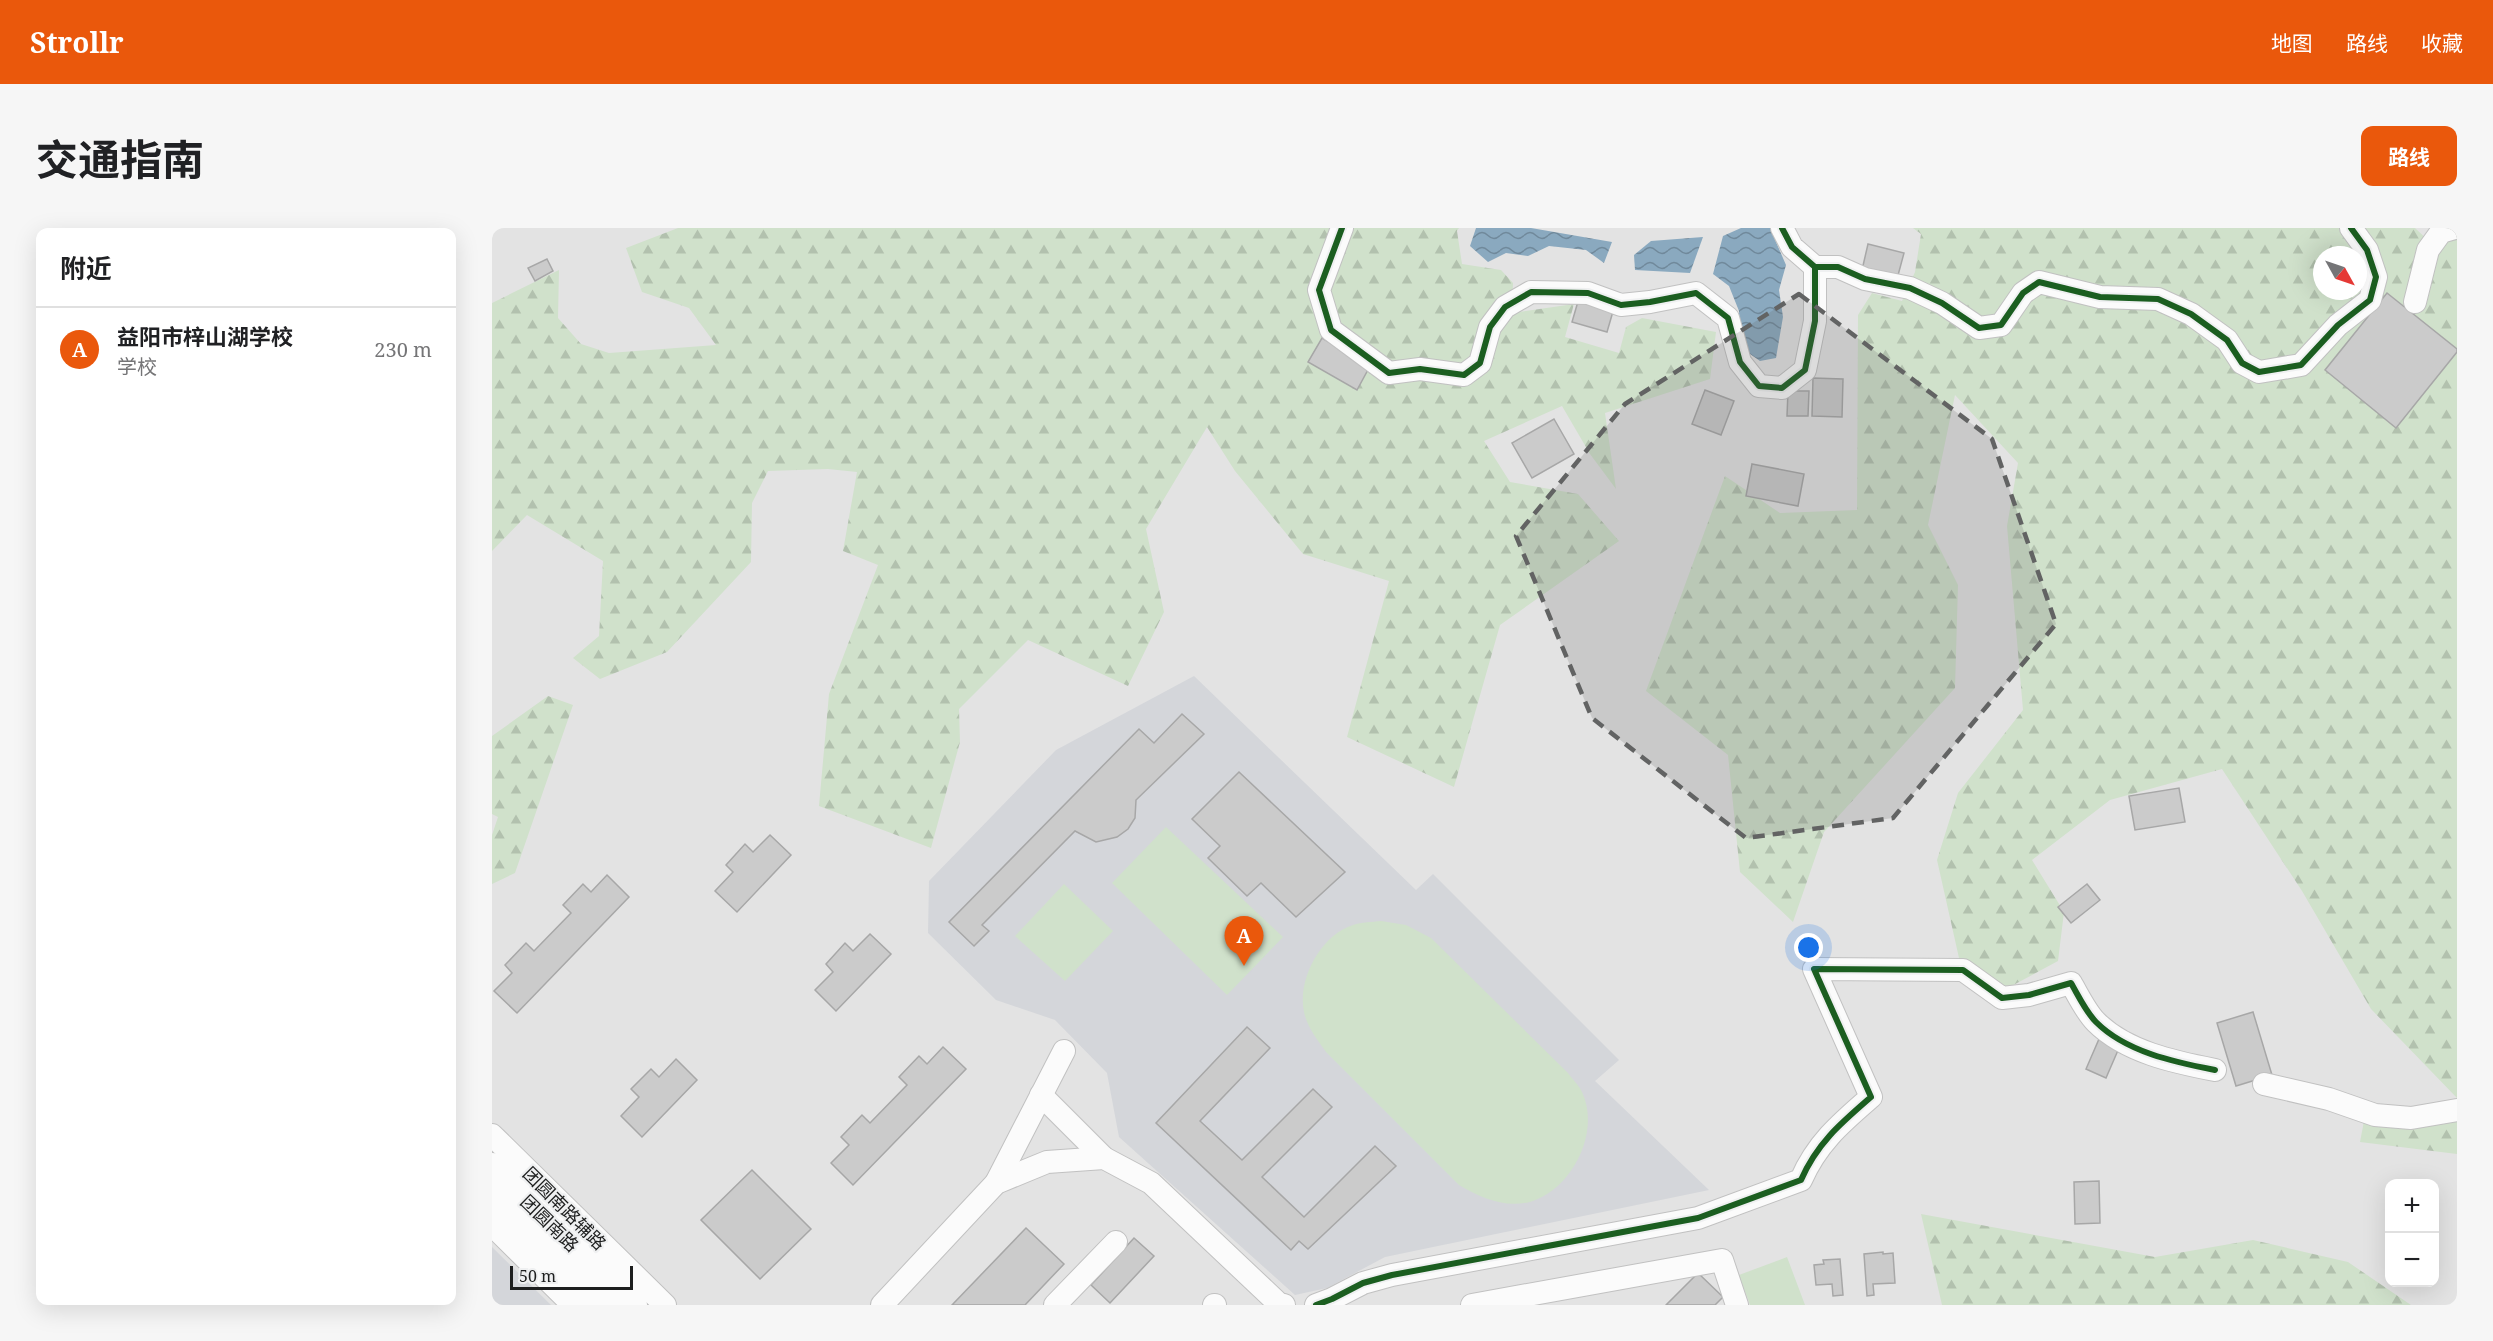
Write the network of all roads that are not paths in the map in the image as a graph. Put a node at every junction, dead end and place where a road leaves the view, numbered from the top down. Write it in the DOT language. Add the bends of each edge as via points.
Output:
graph roads {
  1 [pos="1342,228"];
  2 [pos="1782,228"];
  3 [pos="2351,228"];
  4 [pos="2455,228"];
  5 [pos="1815,267"];
  6 [pos="2415,302"];
  7 [pos="1064,1051"];
  8 [pos="2215,1070"];
  9 [pos="2264,1084"];
  10 [pos="1041,1095"];
  11 [pos="2457,1110"];
  12 [pos="492,1135"];
  13 [pos="1104,1158"];
  14 [pos="492,1167"];
  15 [pos="996,1183"];
  16 [pos="492,1196"];
  17 [pos="492,1225"];
  18 [pos="1116,1242"];
  19 [pos="573,1305"];
  20 [pos="603,1305"];
  21 [pos="633,1305"];
  22 [pos="665,1305"];
  23 [pos="882,1305"];
  24 [pos="1055,1305"];
  25 [pos="1284,1305"];
  26 [pos="1316,1305"];
  27 [pos="1472,1305"];
  28 [pos="1737,1305"];
  1 -- 5 [label="street" via="1319,290 1330,330 1389,373 1420,369 1464,375 1480,363 1490,327 1504,307 1531,292 1588,293 1621,305 1696,293 1728,318 1740,362 1759,386 1782,388 1805,370 1815,321"];
  2 -- 5 [label="street" via="1792,247"];
  3 -- 5 [label="street" via="2367,250 2376,277 2370,300 2338,325 2301,364 2259,372 2242,363 2227,340 2200,320 2158,299 2100,297 2039,282 2023,293 2001,325 1979,328 1942,303 1910,288 1865,279 1838,267"];
  4 -- 6 [label="street" via="2441,232 2428,249"];
  7 -- 10 [label="street"];
  8 -- 26 [label="street" via="2179,1063 2122,1042 2095,1021 2071,983 2002,998 1963,970 1814,969 1872,1096 1835,1128 1811,1158 1801,1180 1698,1218 1392,1275 1363,1283"];
  9 -- 11 [label="street" via="2329,1099 2375,1115 2411,1118"];
  10 -- 13 [label="street"];
  10 -- 15 [label="street"];
  12 -- 22 [label="street, 团圆南路辅路"];
  13 -- 15 [label="street" via="1047,1162"];
  13 -- 25 [label="street" via="1151,1183"];
  14 -- 21 [label="main road, 团圆南路"];
  15 -- 23 [label="street"];
  16 -- 20 [label="main road, 团圆南路"];
  17 -- 19 [label="street"];
  18 -- 24 [label="street"];
  27 -- 28 [label="street" via="1722,1260"];
}
